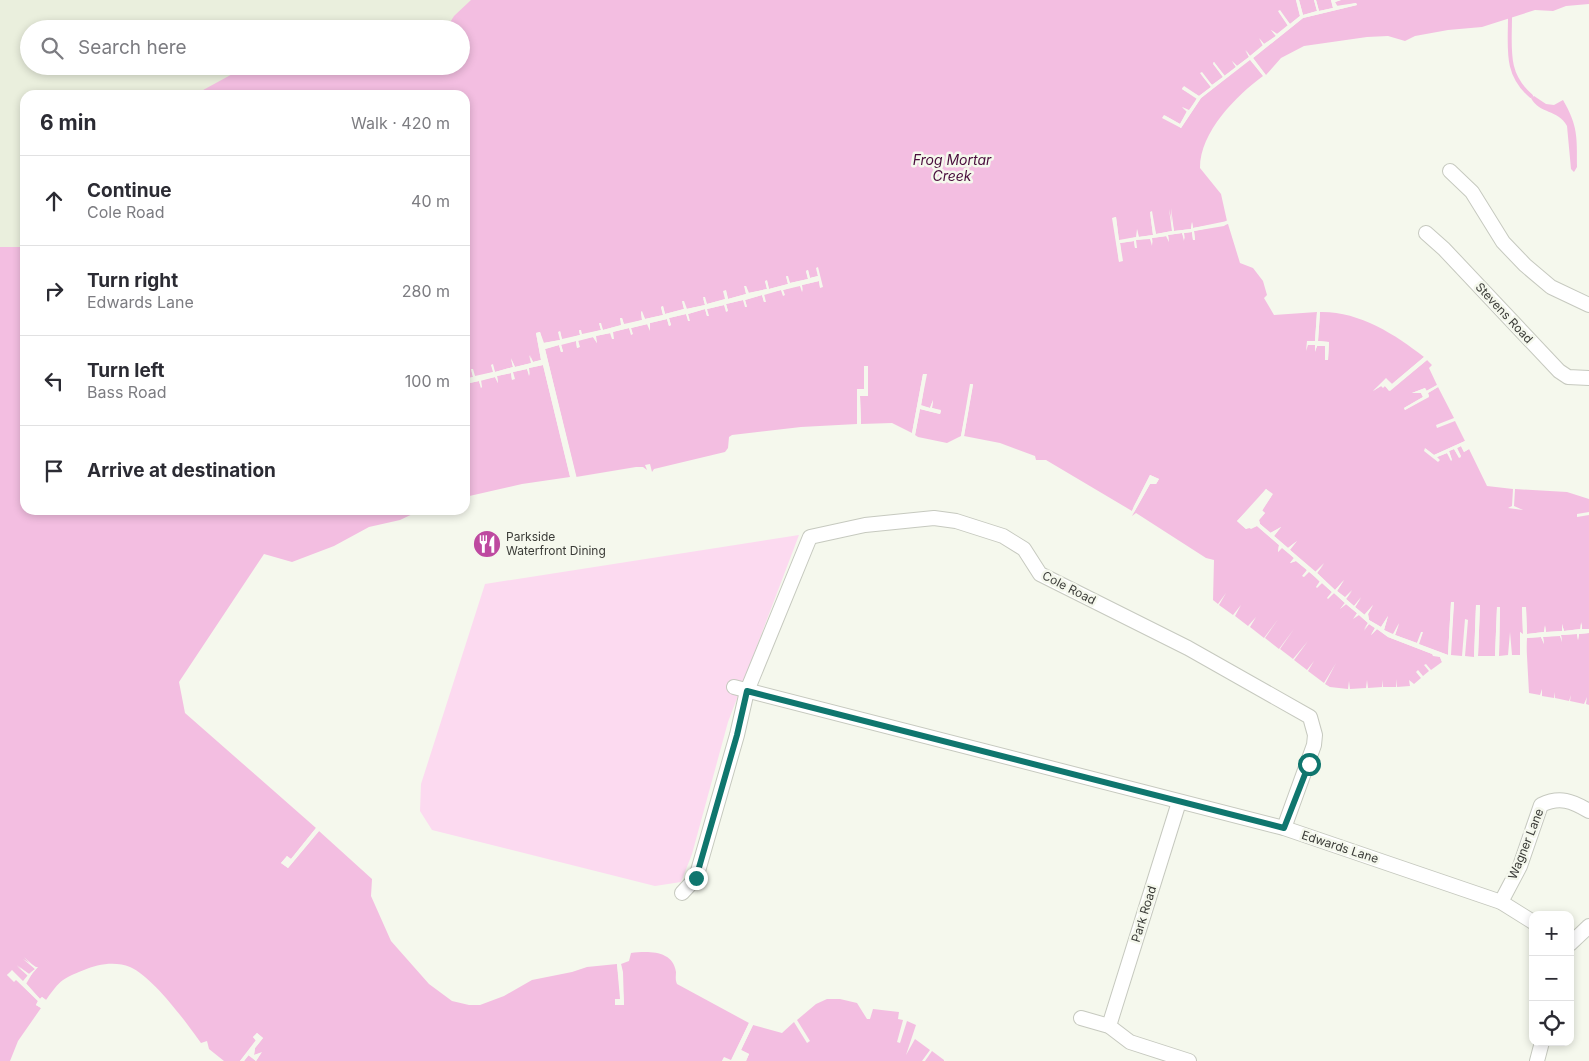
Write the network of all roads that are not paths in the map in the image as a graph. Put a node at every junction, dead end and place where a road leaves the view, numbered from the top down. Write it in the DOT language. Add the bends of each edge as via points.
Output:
graph roads {
  1 [pos="1450,171"];
  2 [pos="1426,233"];
  3 [pos="1589,304"];
  4 [pos="1589,378"];
  5 [pos="740,689"];
  6 [pos="1179,802"];
  7 [pos="1589,811"];
  8 [pos="1284,828"];
  9 [pos="682,893"];
  10 [pos="1501,902"];
  11 [pos="1529,920"];
  12 [pos="1589,926"];
  13 [pos="1574,940"];
  14 [pos="1081,1018"];
  15 [pos="1109,1026"];
  16 [pos="1541,1046"];
  17 [pos="1189,1061"];
  18 [pos="1537,1061"];
  1 -- 3 [label="street" via="1472,192 1503,242 1525,265 1551,288"];
  2 -- 4 [label="street, Stevens Road" via="1559,371 1568,377"];
  5 -- 6 [label="street, Edwards Lane"];
  5 -- 8 [label="street, Cole Road" via="810,537 904,520 934,518 956,522 1004,536 1024,549 1040,574 1188,648 1310,717 1314,745"];
  5 -- 9 [label="street" via="737,735 696,878"];
  6 -- 8 [label="street, Edwards Lane"];
  6 -- 15 [label="street, Park Road"];
  7 -- 10 [label="street, Wagner Lane" via="1575,803 1553,799 1541,805 1520,866"];
  8 -- 10 [label="street, Edwards Lane"];
  10 -- 11 [label="street, Edwards Lane"];
  12 -- 13 [label="street"];
  14 -- 15 [label="street"];
  15 -- 17 [label="street" via="1130,1042"];
  16 -- 18 [label="street"];
}
